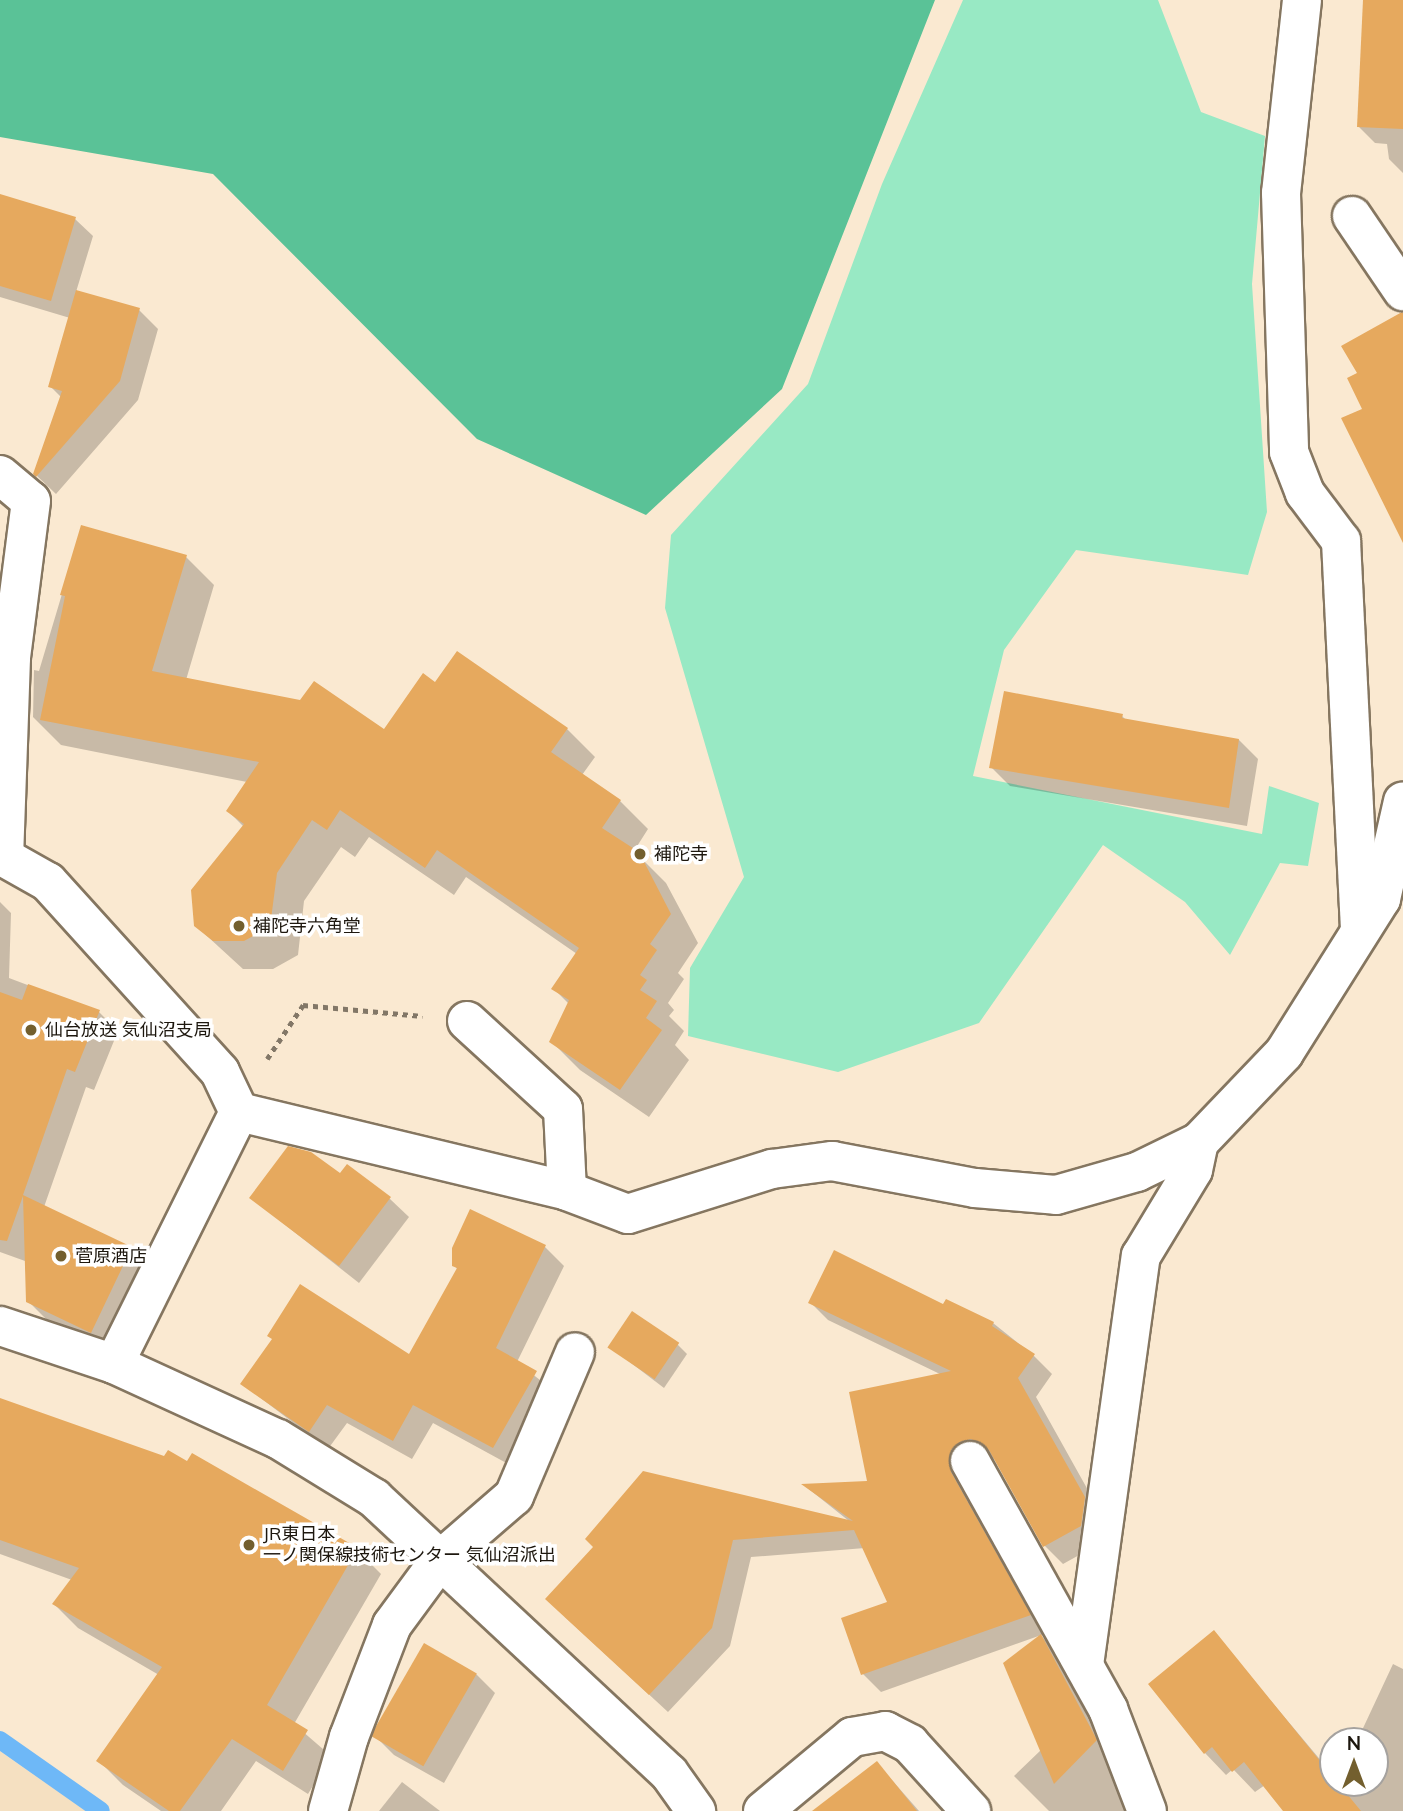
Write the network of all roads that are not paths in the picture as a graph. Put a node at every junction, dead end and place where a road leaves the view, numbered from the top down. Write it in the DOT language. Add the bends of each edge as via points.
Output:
graph roads {
  1 [pos="1302,0"];
  2 [pos="1375,234"];
  3 [pos="1403,291"];
  4 [pos="0,474"];
  5 [pos="1403,801"];
  6 [pos="2,855"];
  7 [pos="1360,932"];
  8 [pos="467,1021"];
  9 [pos="239,1112"];
  10 [pos="1199,1142"];
  11 [pos="567,1191"];
  12 [pos="0,1326"];
  13 [pos="575,1352"];
  14 [pos="114,1364"];
  15 [pos="970,1461"];
  16 [pos="440,1560"];
  17 [pos="1084,1665"];
  18 [pos="328,1811"];
  19 [pos="696,1811"];
  20 [pos="763,1811"];
  21 [pos="971,1811"];
  22 [pos="1147,1811"];
  1 -- 7 [label="street" via="1281,193 1290,452 1305,493 1341,541"];
  2 -- 3 [label="street"];
  4 -- 6 [label="street" via="31,501 11,658"];
  5 -- 7 [label="street" via="1381,899"];
  6 -- 9 [label="street" via="48,882 220,1072"];
  7 -- 10 [label="street" via="1284,1053"];
  8 -- 11 [label="street" via="563,1108"];
  9 -- 11 [label="street"];
  9 -- 14 [label="street"];
  10 -- 11 [label="street" via="1137,1172 1056,1195 975,1188 832,1161 772,1170 628,1214"];
  10 -- 17 [label="street" via="1193,1170 1141,1256"];
  12 -- 14 [label="street"];
  13 -- 16 [label="street" via="514,1496"];
  14 -- 16 [label="street" via="278,1439 374,1498"];
  15 -- 17 [label="street"];
  16 -- 18 [label="street" via="391,1625 349,1737"];
  16 -- 19 [label="street" via="669,1773"];
  17 -- 22 [label="street" via="1108,1709"];
  20 -- 21 [label="street" via="852,1737 885,1731 910,1744"];
}
